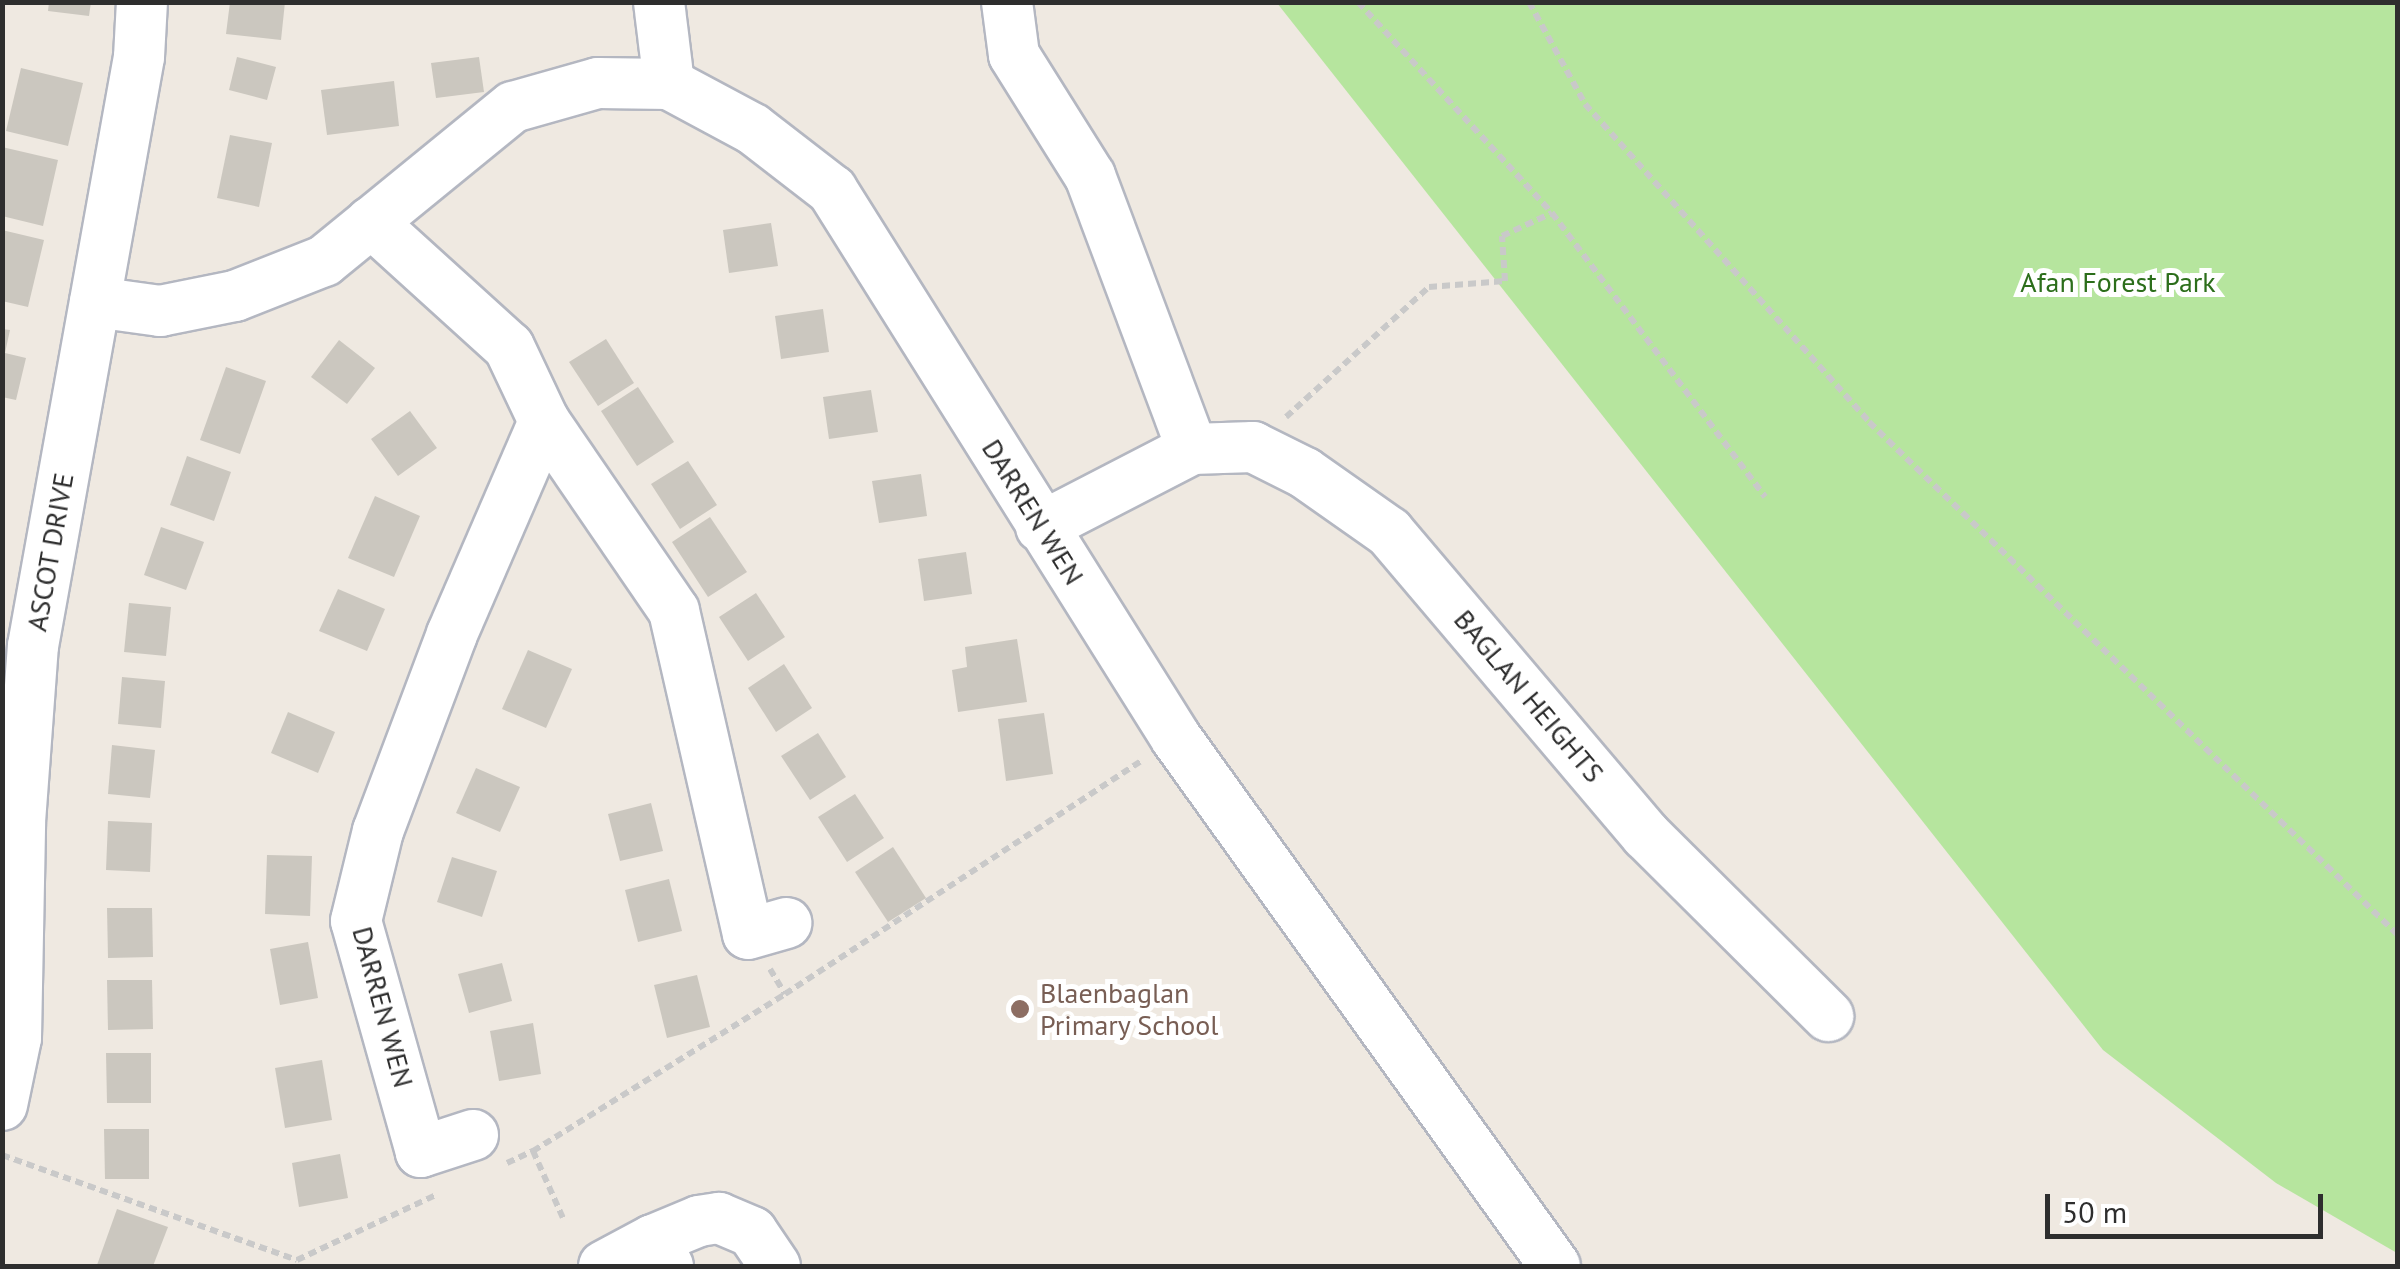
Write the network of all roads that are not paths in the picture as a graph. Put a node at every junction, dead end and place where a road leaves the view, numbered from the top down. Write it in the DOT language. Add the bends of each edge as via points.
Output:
graph roads {
  1 [pos="142,2"];
  2 [pos="659,2"];
  3 [pos="1006,2"];
  4 [pos="668,84"];
  5 [pos="372,222"];
  6 [pos="95,302"];
  7 [pos="544,421"];
  8 [pos="1192,449"];
  9 [pos="1041,527"];
  10 [pos="786,923"];
  11 [pos="1828,1016"];
  12 [pos="2,1105"];
  13 [pos="486,1151"];
  14 [pos="660,1253"];
  15 [pos="604,1266"];
  16 [pos="775,1266"];
  17 [pos="1555,1266"];
  1 -- 6 [label="street, ASCOT DRIVE" via="139,57"];
  2 -- 4 [label="street"];
  3 -- 8 [label="street" via="1014,55 1090,176"];
  4 -- 5 [label="street, DARREN WEN" via="598,83 513,107"];
  4 -- 9 [label="street, DARREN WEN" via="753,129 832,190"];
  5 -- 6 [label="street, DARREN WEN" via="324,261 236,296 160,311"];
  5 -- 7 [label="street" via="509,347"];
  6 -- 12 [label="street, ASCOT DRIVE" via="33,646 20,822 16,1038"];
  7 -- 10 [label="street" via="674,611 748,934"];
  7 -- 13 [label="street, DARREN WEN" via="452,634 378,830 356,921 422,1152"];
  8 -- 9 [label="street, BAGLAN HEIGHTS"];
  8 -- 11 [label="street, BAGLAN HEIGHTS" via="1253,447 1305,473 1389,532 1646,835"];
  9 -- 17 [label="street, DARREN WEN" via="1176,738"];
  14 -- 15 [label="street"];
  14 -- 16 [label="street" via="699,1221 719,1218 752,1232"];
}
